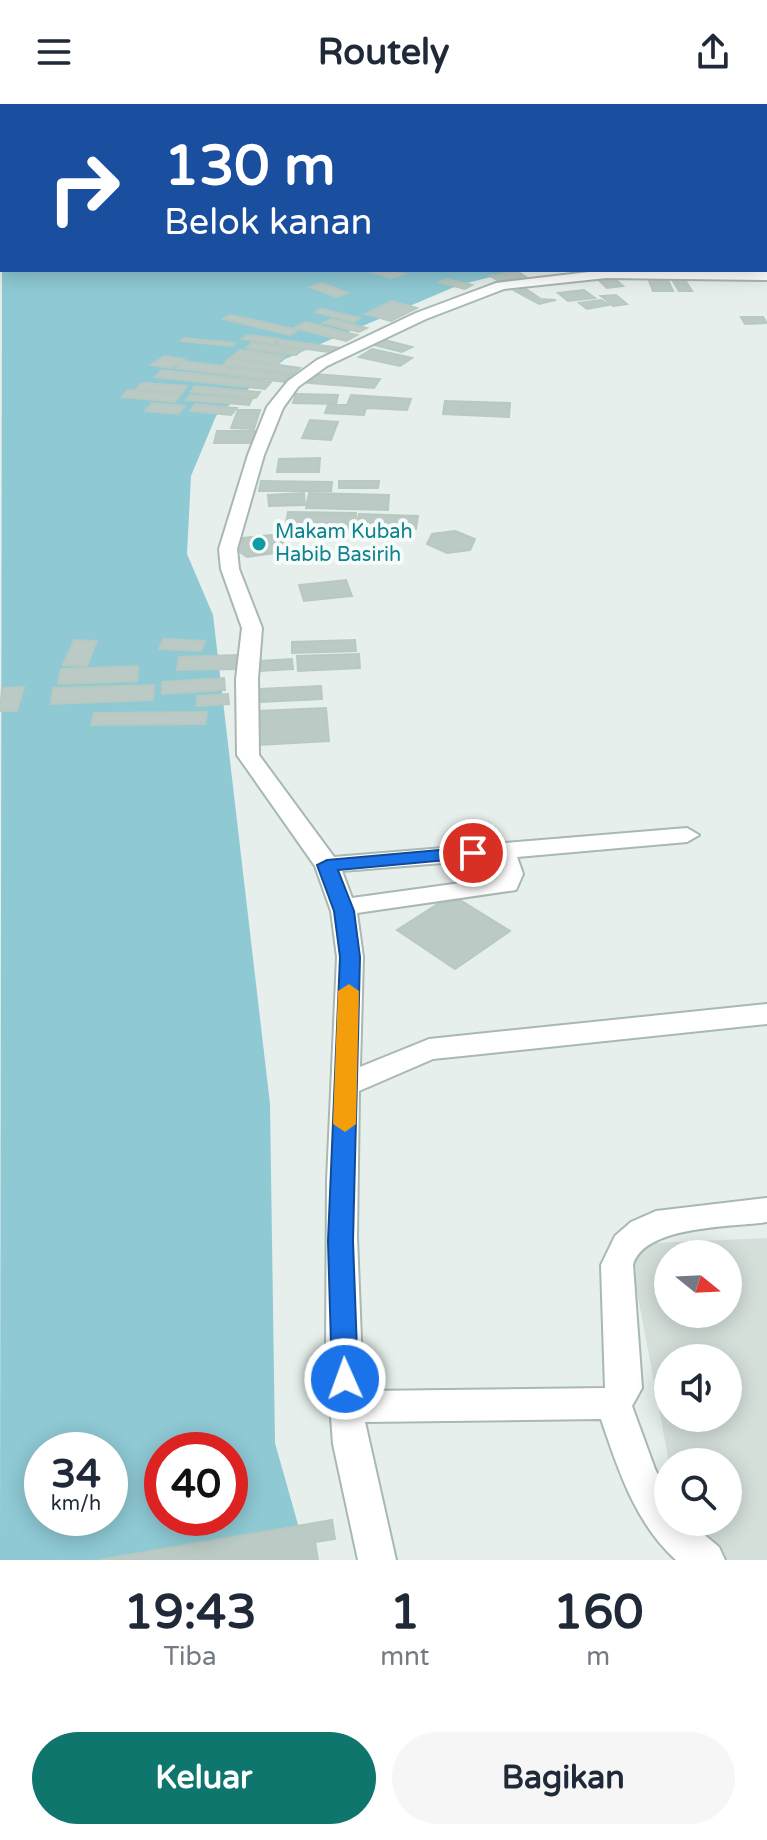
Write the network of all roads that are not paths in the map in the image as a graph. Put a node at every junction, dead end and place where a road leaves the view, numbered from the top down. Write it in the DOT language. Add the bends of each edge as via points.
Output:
graph roads {
  1 [pos="767,276"];
  2 [pos="687,835"];
  3 [pos="502,850"];
  4 [pos="327,865"];
  5 [pos="343,907"];
  6 [pos="767,1014"];
  7 [pos="346,1085"];
  8 [pos="767,1210"];
  9 [pos="614,1403"];
  10 [pos="346,1407"];
  11 [pos="377,1560"];
  12 [pos="706,1560"];
  1 -- 4 [label="street" via="606,274 501,286 421,316 307,373 283,395 256,455 228,549 252,628 248,755"];
  2 -- 3 [label="street"];
  3 -- 4 [label="street"];
  3 -- 5 [label="street" via="511,874 507,884"];
  4 -- 5 [label="street"];
  5 -- 7 [label="street" via="350,957"];
  6 -- 7 [label="street" via="429,1049"];
  7 -- 10 [label="street" via="341,1241"];
  8 -- 9 [label="street" via="656,1224 623,1247 617,1265 625,1388"];
  9 -- 10 [label="street"];
  9 -- 12 [label="street" via="642,1487 659,1516"];
  10 -- 11 [label="street"];
}
